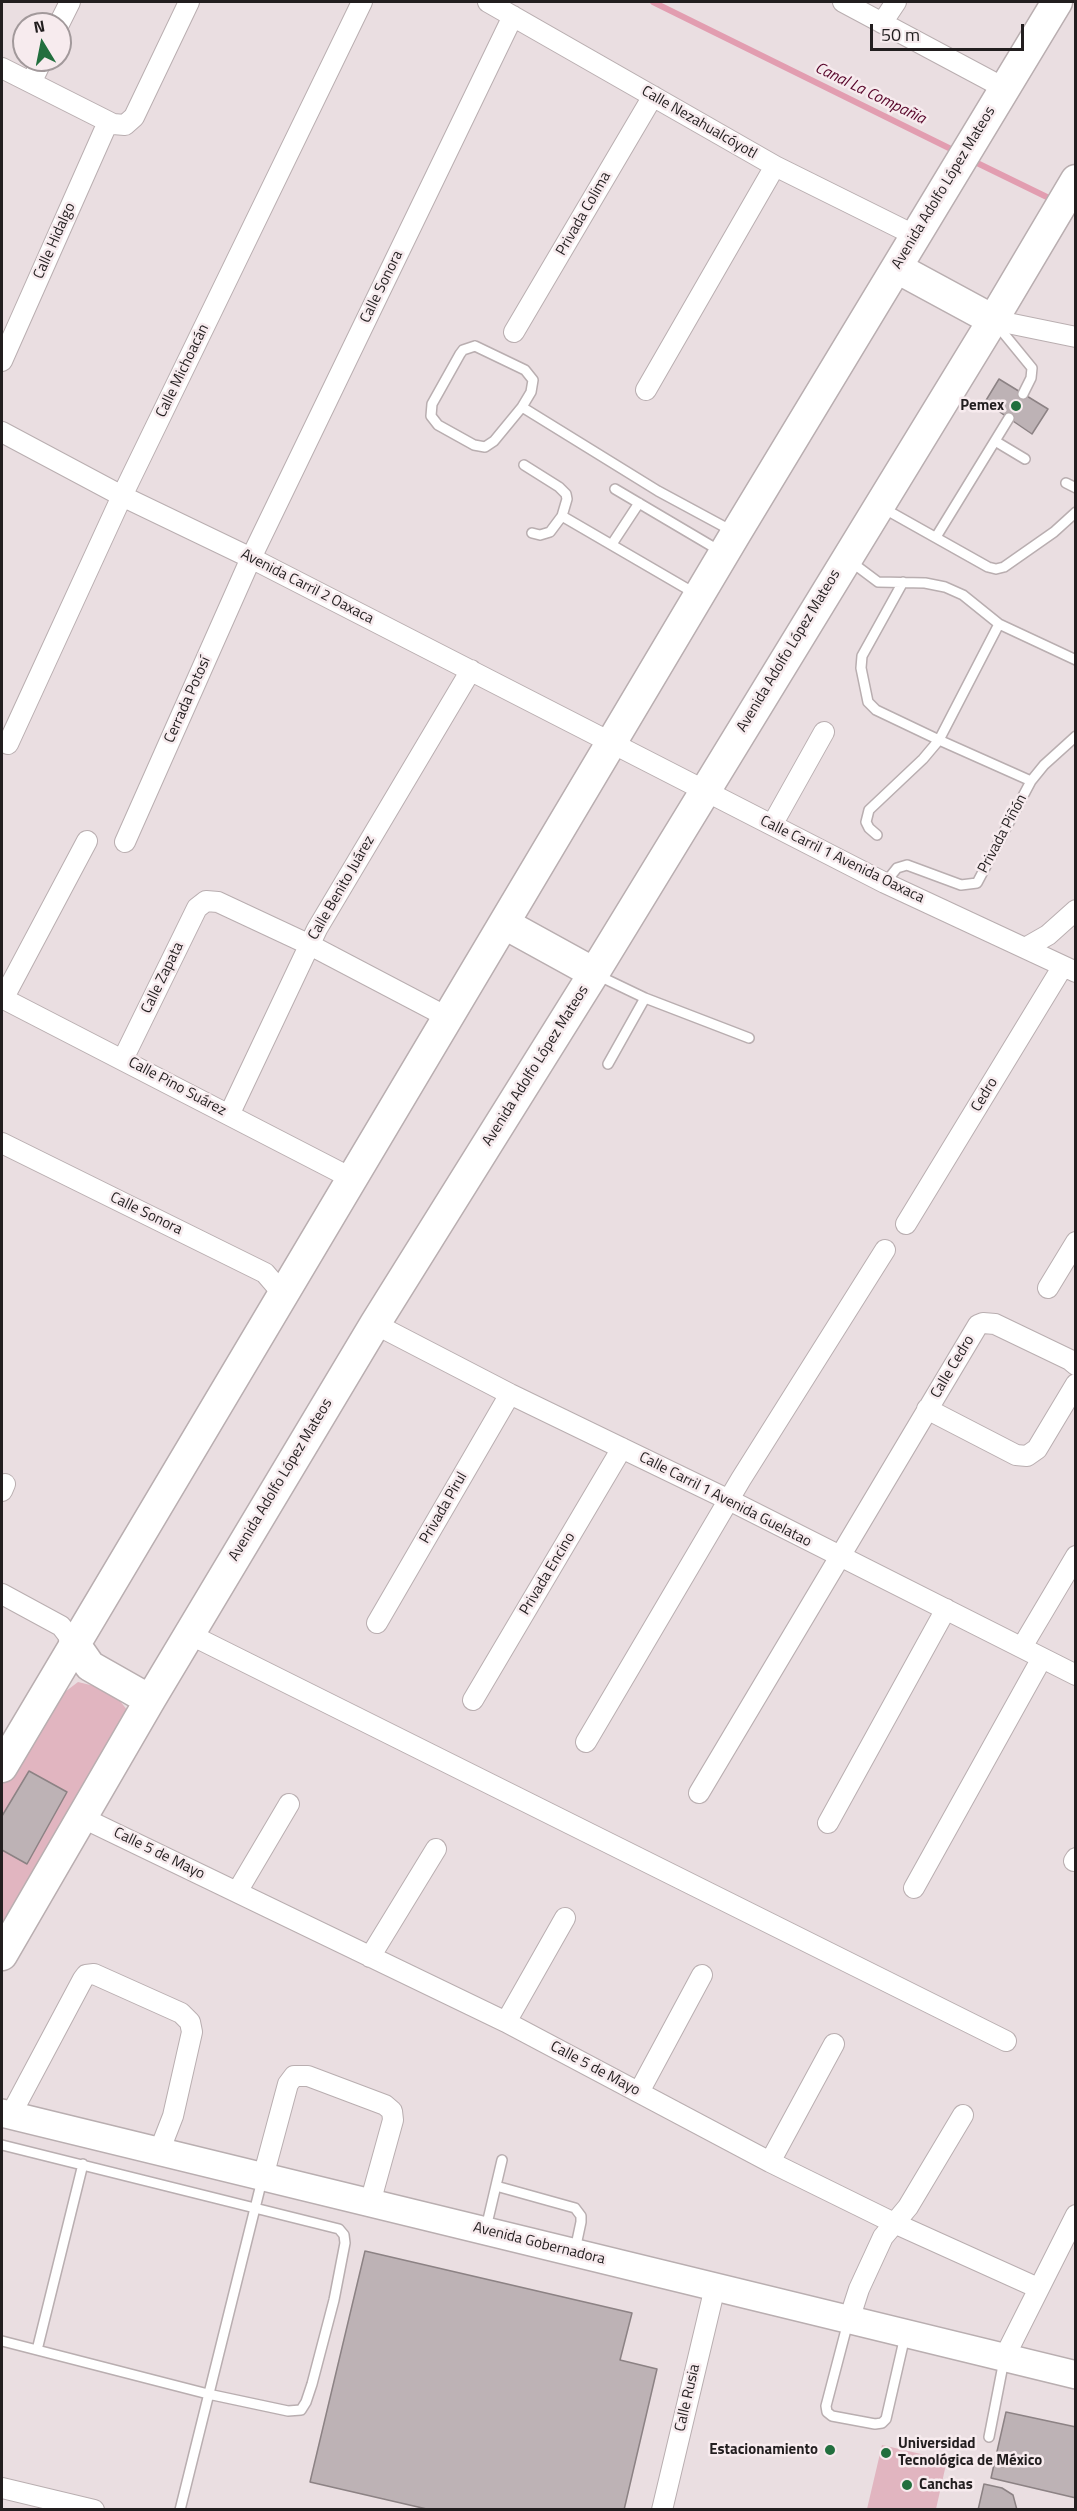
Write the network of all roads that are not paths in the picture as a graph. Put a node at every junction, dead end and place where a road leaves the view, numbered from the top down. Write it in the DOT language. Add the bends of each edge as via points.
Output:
graph roads {
  1 [pos="189,2"];
  2 [pos="362,2"];
  3 [pos="488,2"];
  4 [pos="843,2"];
  5 [pos="896,2"];
  6 [pos="1057,2"];
  7 [pos="513,16"];
  8 [pos="882,23"];
  9 [pos="2,68"];
  10 [pos="36,72"];
  11 [pos="32,81"];
  12 [pos="653,96"];
  13 [pos="998,97"];
  14 [pos="116,123"];
  15 [pos="775,166"];
  16 [pos="1076,180"];
  17 [pos="920,228"];
  18 [pos="897,268"];
  19 [pos="993,320"];
  20 [pos="514,332"];
  21 [pos="1051,333"];
  22 [pos="1076,337"];
  23 [pos="1076,346"];
  24 [pos="2,361"];
  25 [pos="646,390"];
  26 [pos="1023,394"];
  27 [pos="522,406"];
  28 [pos="1009,418"];
  29 [pos="2,432"];
  30 [pos="995,441"];
  31 [pos="1025,459"];
  32 [pos="524,465"];
  33 [pos="1066,483"];
  34 [pos="1076,488"];
  35 [pos="615,489"];
  36 [pos="122,496"];
  37 [pos="639,503"];
  38 [pos="878,505"];
  39 [pos="1076,512"];
  40 [pos="562,516"];
  41 [pos="532,533"];
  42 [pos="936,537"];
  43 [pos="730,543"];
  44 [pos="612,544"];
  45 [pos="251,558"];
  46 [pos="846,558"];
  47 [pos="903,582"];
  48 [pos="698,596"];
  49 [pos="999,624"];
  50 [pos="1076,660"];
  51 [pos="471,670"];
  52 [pos="824,732"];
  53 [pos="1076,736"];
  54 [pos="939,740"];
  55 [pos="612,742"];
  56 [pos="8,744"];
  57 [pos="1031,780"];
  58 [pos="704,792"];
  59 [pos="772,825"];
  60 [pos="877,835"];
  61 [pos="87,841"];
  62 [pos="125,842"];
  63 [pos="885,883"];
  64 [pos="1076,910"];
  65 [pos="505,924"];
  66 [pos="310,945"];
  67 [pos="1027,947"];
  68 [pos="1069,969"];
  69 [pos="594,973"];
  70 [pos="2,998"];
  71 [pos="645,998"];
  72 [pos="449,1018"];
  73 [pos="750,1038"];
  74 [pos="123,1059"];
  75 [pos="608,1064"];
  76 [pos="229,1115"];
  77 [pos="2,1144"];
  78 [pos="351,1178"];
  79 [pos="906,1224"];
  80 [pos="1076,1242"];
  81 [pos="885,1250"];
  82 [pos="1048,1288"];
  83 [pos="283,1294"];
  84 [pos="375,1324"];
  85 [pos="1076,1365"];
  86 [pos="1076,1384"];
  87 [pos="510,1394"];
  88 [pos="927,1409"];
  89 [pos="622,1448"];
  90 [pos="729,1500"];
  91 [pos="1076,1556"];
  92 [pos="839,1558"];
  93 [pos="2,1594"];
  94 [pos="946,1609"];
  95 [pos="377,1623"];
  96 [pos="189,1634"];
  97 [pos="74,1643"];
  98 [pos="1022,1647"];
  99 [pos="1042,1658"];
  100 [pos="1076,1675"];
  101 [pos="150,1700"];
  102 [pos="473,1700"];
  103 [pos="586,1742"];
  104 [pos="2,1767"];
  105 [pos="699,1792"];
  106 [pos="289,1803"];
  107 [pos="81,1817"];
  108 [pos="828,1823"];
  109 [pos="436,1849"];
  110 [pos="914,1888"];
  111 [pos="237,1892"];
  112 [pos="564,1918"];
  113 [pos="2,1955"];
  114 [pos="370,1957"];
  115 [pos="702,1975"];
  116 [pos="506,2022"];
  117 [pos="1006,2041"];
  118 [pos="834,2044"];
  119 [pos="639,2092"];
  120 [pos="6,2115"];
  121 [pos="963,2115"];
  122 [pos="2,2145"];
  123 [pos="159,2152"];
  124 [pos="502,2160"];
  125 [pos="770,2162"];
  126 [pos="83,2164"];
  127 [pos="263,2176"];
  128 [pos="496,2186"];
  129 [pos="370,2203"];
  130 [pos="254,2209"];
  131 [pos="1076,2216"];
  132 [pos="894,2223"];
  133 [pos="485,2231"];
  134 [pos="574,2253"];
  135 [pos="715,2287"];
  136 [pos="1038,2288"];
  137 [pos="849,2320"];
  138 [pos="906,2334"];
  139 [pos="2,2341"];
  140 [pos="37,2350"];
  141 [pos="1004,2358"];
  142 [pos="1076,2375"];
  143 [pos="208,2394"];
  144 [pos="989,2437"];
  145 [pos="2,2488"];
  146 [pos="29,2502"];
  147 [pos="94,2510"];
  148 [pos="180,2510"];
  149 [pos="662,2510"];
  1 -- 14 [label="street, Calle Hidalgo" via="134,117"];
  2 -- 36 [label="street, Calle Michoacán"];
  3 -- 7 [label="street, Calle Nezahualcóyotl"];
  4 -- 8 [label="street"];
  5 -- 8 [label="street"];
  6 -- 13 [label="main road, Avenida Adolfo López Mateos"];
  7 -- 12 [label="street, Calle Nezahualcóyotl"];
  7 -- 45 [label="street, Calle Sonora"];
  8 -- 13 [label="street"];
  9 -- 11 [label="street"];
  10 -- 11 [label="street"];
  11 -- 14 [label="street"];
  12 -- 15 [label="street, Calle Nezahualcóyotl"];
  12 -- 20 [label="street, Privada Colima"];
  13 -- 17 [label="main road, Avenida Adolfo López Mateos"];
  14 -- 24 [label="street, Calle Hidalgo"];
  15 -- 17 [label="street, Calle Nezahualcóyotl"];
  15 -- 25 [label="street"];
  16 -- 19 [label="main road, Avenida Adolfo López Mateos"];
  17 -- 18 [label="main road, Avenida Adolfo López Mateos"];
  18 -- 19 [label="main road"];
  18 -- 43 [label="main road, Avenida Adolfo López Mateos"];
  19 -- 21 [label="street"];
  19 -- 26 [label="lane" via="1030,364 1032,373"];
  19 -- 38 [label="main road, Avenida Adolfo López Mateos"];
  21 -- 22 [label="street"];
  21 -- 23 [label="lane"];
  27 -- 27 [label="lane" via="533,386 530,374 475,346 459,354 430,409 438,425 485,447"];
  27 -- 43 [label="lane" via="658,491"];
  28 -- 30 [label="lane"];
  29 -- 36 [label="street, Avenida Carril 2 Oaxaca"];
  30 -- 31 [label="lane"];
  30 -- 42 [label="lane"];
  32 -- 40 [label="lane" via="563,490 567,499"];
  33 -- 34 [label="lane"];
  35 -- 37 [label="lane"];
  36 -- 45 [label="street, Avenida Carril 2 Oaxaca"];
  36 -- 56 [label="street, Calle Michoacán"];
  37 -- 43 [label="lane"];
  37 -- 44 [label="lane"];
  38 -- 42 [label="lane"];
  38 -- 46 [label="main road, Avenida Adolfo López Mateos"];
  39 -- 42 [label="lane" via="1054,532 996,569"];
  40 -- 41 [label="lane" via="546,534"];
  40 -- 44 [label="lane"];
  43 -- 48 [label="main road, Avenida Adolfo López Mateos"];
  44 -- 48 [label="lane"];
  45 -- 51 [label="street, Avenida Carril 2 Oaxaca"];
  45 -- 62 [label="street, Cerrada Potosí"];
  46 -- 47 [label="lane" via="872,579"];
  46 -- 58 [label="main road, Avenida Adolfo López Mateos"];
  47 -- 49 [label="lane" via="954,591"];
  47 -- 54 [label="lane" via="862,657 866,694 876,710"];
  48 -- 55 [label="main road, Avenida Adolfo López Mateos"];
  49 -- 50 [label="lane"];
  49 -- 54 [label="lane"];
  51 -- 55 [label="street, Avenida Carril 2 Oaxaca"];
  51 -- 66 [label="street, Calle Benito Juárez"];
  52 -- 59 [label="street"];
  53 -- 57 [label="lane, Privada Piñón"];
  54 -- 57 [label="lane"];
  54 -- 60 [label="lane" via="869,810 866,822"];
  55 -- 58 [label="street, Calle Carril 1 Avenida Oaxaca"];
  55 -- 65 [label="main road, Avenida Adolfo López Mateos"];
  57 -- 63 [label="lane, Privada Piñón" via="977,883 961,885 907,866 897,868"];
  58 -- 59 [label="street, Calle Carril 1 Avenida Oaxaca"];
  58 -- 69 [label="main road, Avenida Adolfo López Mateos"];
  59 -- 63 [label="street, Calle Carril 1 Avenida Oaxaca"];
  61 -- 70 [label="street"];
  63 -- 67 [label="street, Calle Carril 1 Avenida Oaxaca"];
  64 -- 67 [label="street" via="1048,935"];
  65 -- 69 [label="main road"];
  65 -- 72 [label="main road, Avenida Adolfo López Mateos"];
  66 -- 72 [label="street"];
  66 -- 74 [label="street, Calle Zapata" via="218,902 206,901 197,908"];
  66 -- 76 [label="street, Calle Benito Juárez"];
  67 -- 68 [label="street, Calle Carril 1 Avenida Oaxaca"];
  68 -- 79 [label="street, Cedro"];
  69 -- 71 [label="lane"];
  69 -- 84 [label="main road, Avenida Adolfo López Mateos"];
  70 -- 74 [label="street, Calle Pino Suárez"];
  71 -- 73 [label="lane"];
  71 -- 75 [label="lane"];
  72 -- 78 [label="main road, Avenida Adolfo López Mateos"];
  74 -- 76 [label="street, Calle Pino Suárez"];
  76 -- 78 [label="street, Calle Pino Suárez"];
  77 -- 83 [label="street, Calle Sonora" via="265,1273"];
  78 -- 83 [label="main road, Avenida Adolfo López Mateos"];
  80 -- 82 [label="street"];
  81 -- 90 [label="street"];
  83 -- 97 [label="main road, Avenida Adolfo López Mateos"];
  84 -- 87 [label="street, Calle Carril 1 Avenida Guelatao"];
  84 -- 96 [label="main road, Avenida Adolfo López Mateos"];
  85 -- 88 [label="street, Calle Cedro" via="995,1324 983,1323"];
  86 -- 88 [label="street, Calle Cedro" via="1037,1449 1027,1456 1016,1455"];
  87 -- 89 [label="street, Calle Carril 1 Avenida Guelatao"];
  87 -- 95 [label="street, Privada Pirul"];
  88 -- 92 [label="street, Calle Cedro"];
  89 -- 90 [label="street, Calle Carril 1 Avenida Guelatao"];
  89 -- 102 [label="street, Privada Encino"];
  90 -- 92 [label="street, Calle Carril 1 Avenida Guelatao"];
  90 -- 103 [label="street"];
  91 -- 98 [label="street"];
  92 -- 94 [label="street, Calle Carril 1 Avenida Guelatao"];
  92 -- 105 [label="street, Calle Cedro"];
  93 -- 97 [label="street" via="61,1626"];
  94 -- 98 [label="street, Calle Carril 1 Avenida Guelatao"];
  94 -- 108 [label="street"];
  96 -- 101 [label="main road, Avenida Adolfo López Mateos"];
  96 -- 117 [label="street"];
  97 -- 101 [label="main road" via="90,1666"];
  97 -- 104 [label="main road, Avenida Adolfo López Mateos"];
  98 -- 99 [label="street, Calle Carril 1 Avenida Guelatao"];
  99 -- 100 [label="street, Calle Carril 1 Avenida Guelatao"];
  99 -- 110 [label="street"];
  101 -- 107 [label="main road, Avenida Adolfo López Mateos"];
  106 -- 111 [label="street"];
  107 -- 111 [label="street, Calle 5 de Mayo"];
  107 -- 113 [label="main road, Avenida Adolfo López Mateos"];
  109 -- 114 [label="street"];
  111 -- 114 [label="street, Calle 5 de Mayo"];
  112 -- 116 [label="street"];
  114 -- 116 [label="street, Calle 5 de Mayo"];
  115 -- 119 [label="street"];
  116 -- 119 [label="street, Calle 5 de Mayo"];
  118 -- 125 [label="street"];
  119 -- 125 [label="street, Calle 5 de Mayo"];
  120 -- 123 [label="street, Avenida Gobernadora"];
  120 -- 123 [label="street" via="83,1979 94,1974 181,2013 190,2022 192,2032 173,2116"];
  121 -- 132 [label="street" via="908,2207"];
  122 -- 126 [label="lane"];
  123 -- 127 [label="street, Avenida Gobernadora"];
  124 -- 128 [label="lane"];
  125 -- 132 [label="street, Calle 5 de Mayo"];
  126 -- 130 [label="lane"];
  126 -- 140 [label="lane"];
  127 -- 129 [label="street, Avenida Gobernadora"];
  127 -- 129 [label="street" via="288,2084 294,2076 308,2076 392,2111 393,2120"];
  127 -- 130 [label="lane"];
  128 -- 133 [label="lane"];
  128 -- 134 [label="lane" via="575,2208 581,2222"];
  129 -- 133 [label="street, Avenida Gobernadora"];
  130 -- 143 [label="lane"];
  130 -- 143 [label="lane" via="339,2229 345,2243 334,2300 303,2408 288,2411"];
  131 -- 136 [label="street"];
  132 -- 136 [label="street, Calle 5 de Mayo"];
  132 -- 137 [label="street" via="869,2265"];
  133 -- 134 [label="street, Avenida Gobernadora"];
  134 -- 135 [label="street, Avenida Gobernadora"];
  135 -- 137 [label="street, Avenida Gobernadora"];
  135 -- 149 [label="street, Calle Rusia"];
  136 -- 141 [label="street"];
  137 -- 138 [label="street, Avenida Gobernadora"];
  137 -- 138 [label="lane" via="826,2406 832,2416 875,2424 886,2419"];
  138 -- 141 [label="street, Avenida Gobernadora"];
  139 -- 140 [label="lane"];
  140 -- 143 [label="lane"];
  141 -- 142 [label="street, Avenida Gobernadora"];
  141 -- 144 [label="lane"];
  143 -- 148 [label="lane"];
  145 -- 146 [label="street"];
  146 -- 147 [label="street"];
}
